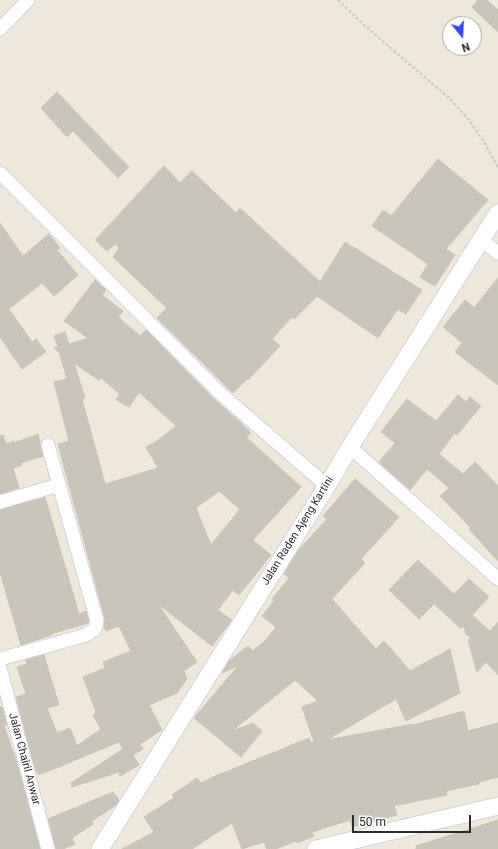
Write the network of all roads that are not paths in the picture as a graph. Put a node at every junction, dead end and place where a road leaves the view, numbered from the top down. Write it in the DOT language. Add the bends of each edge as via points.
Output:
graph roads {
  1 [pos="28,0"];
  2 [pos="0,30"];
  3 [pos="0,173"];
  4 [pos="498,213"];
  5 [pos="481,240"];
  6 [pos="498,254"];
  7 [pos="48,445"];
  8 [pos="350,447"];
  9 [pos="59,485"];
  10 [pos="327,486"];
  11 [pos="0,502"];
  12 [pos="498,579"];
  13 [pos="0,659"];
  14 [pos="0,668"];
  15 [pos="498,806"];
  16 [pos="327,848"];
  17 [pos="48,849"];
  18 [pos="100,849"];
  1 -- 2 [label="street"];
  3 -- 10 [label="street" via="221,394"];
  4 -- 5 [label="street, Jalan Raden Ajeng Kartini"];
  5 -- 6 [label="street"];
  5 -- 8 [label="street, Jalan Raden Ajeng Kartini"];
  7 -- 9 [label="street"];
  8 -- 10 [label="street, Jalan Raden Ajeng Kartini"];
  8 -- 12 [label="street"];
  9 -- 11 [label="street"];
  9 -- 13 [label="street" via="97,621 95,630 86,635"];
  10 -- 18 [label="street, Jalan Raden Ajeng Kartini"];
  14 -- 17 [label="street, Jalan Chairil Anwar"];
  15 -- 16 [label="street"];
}
